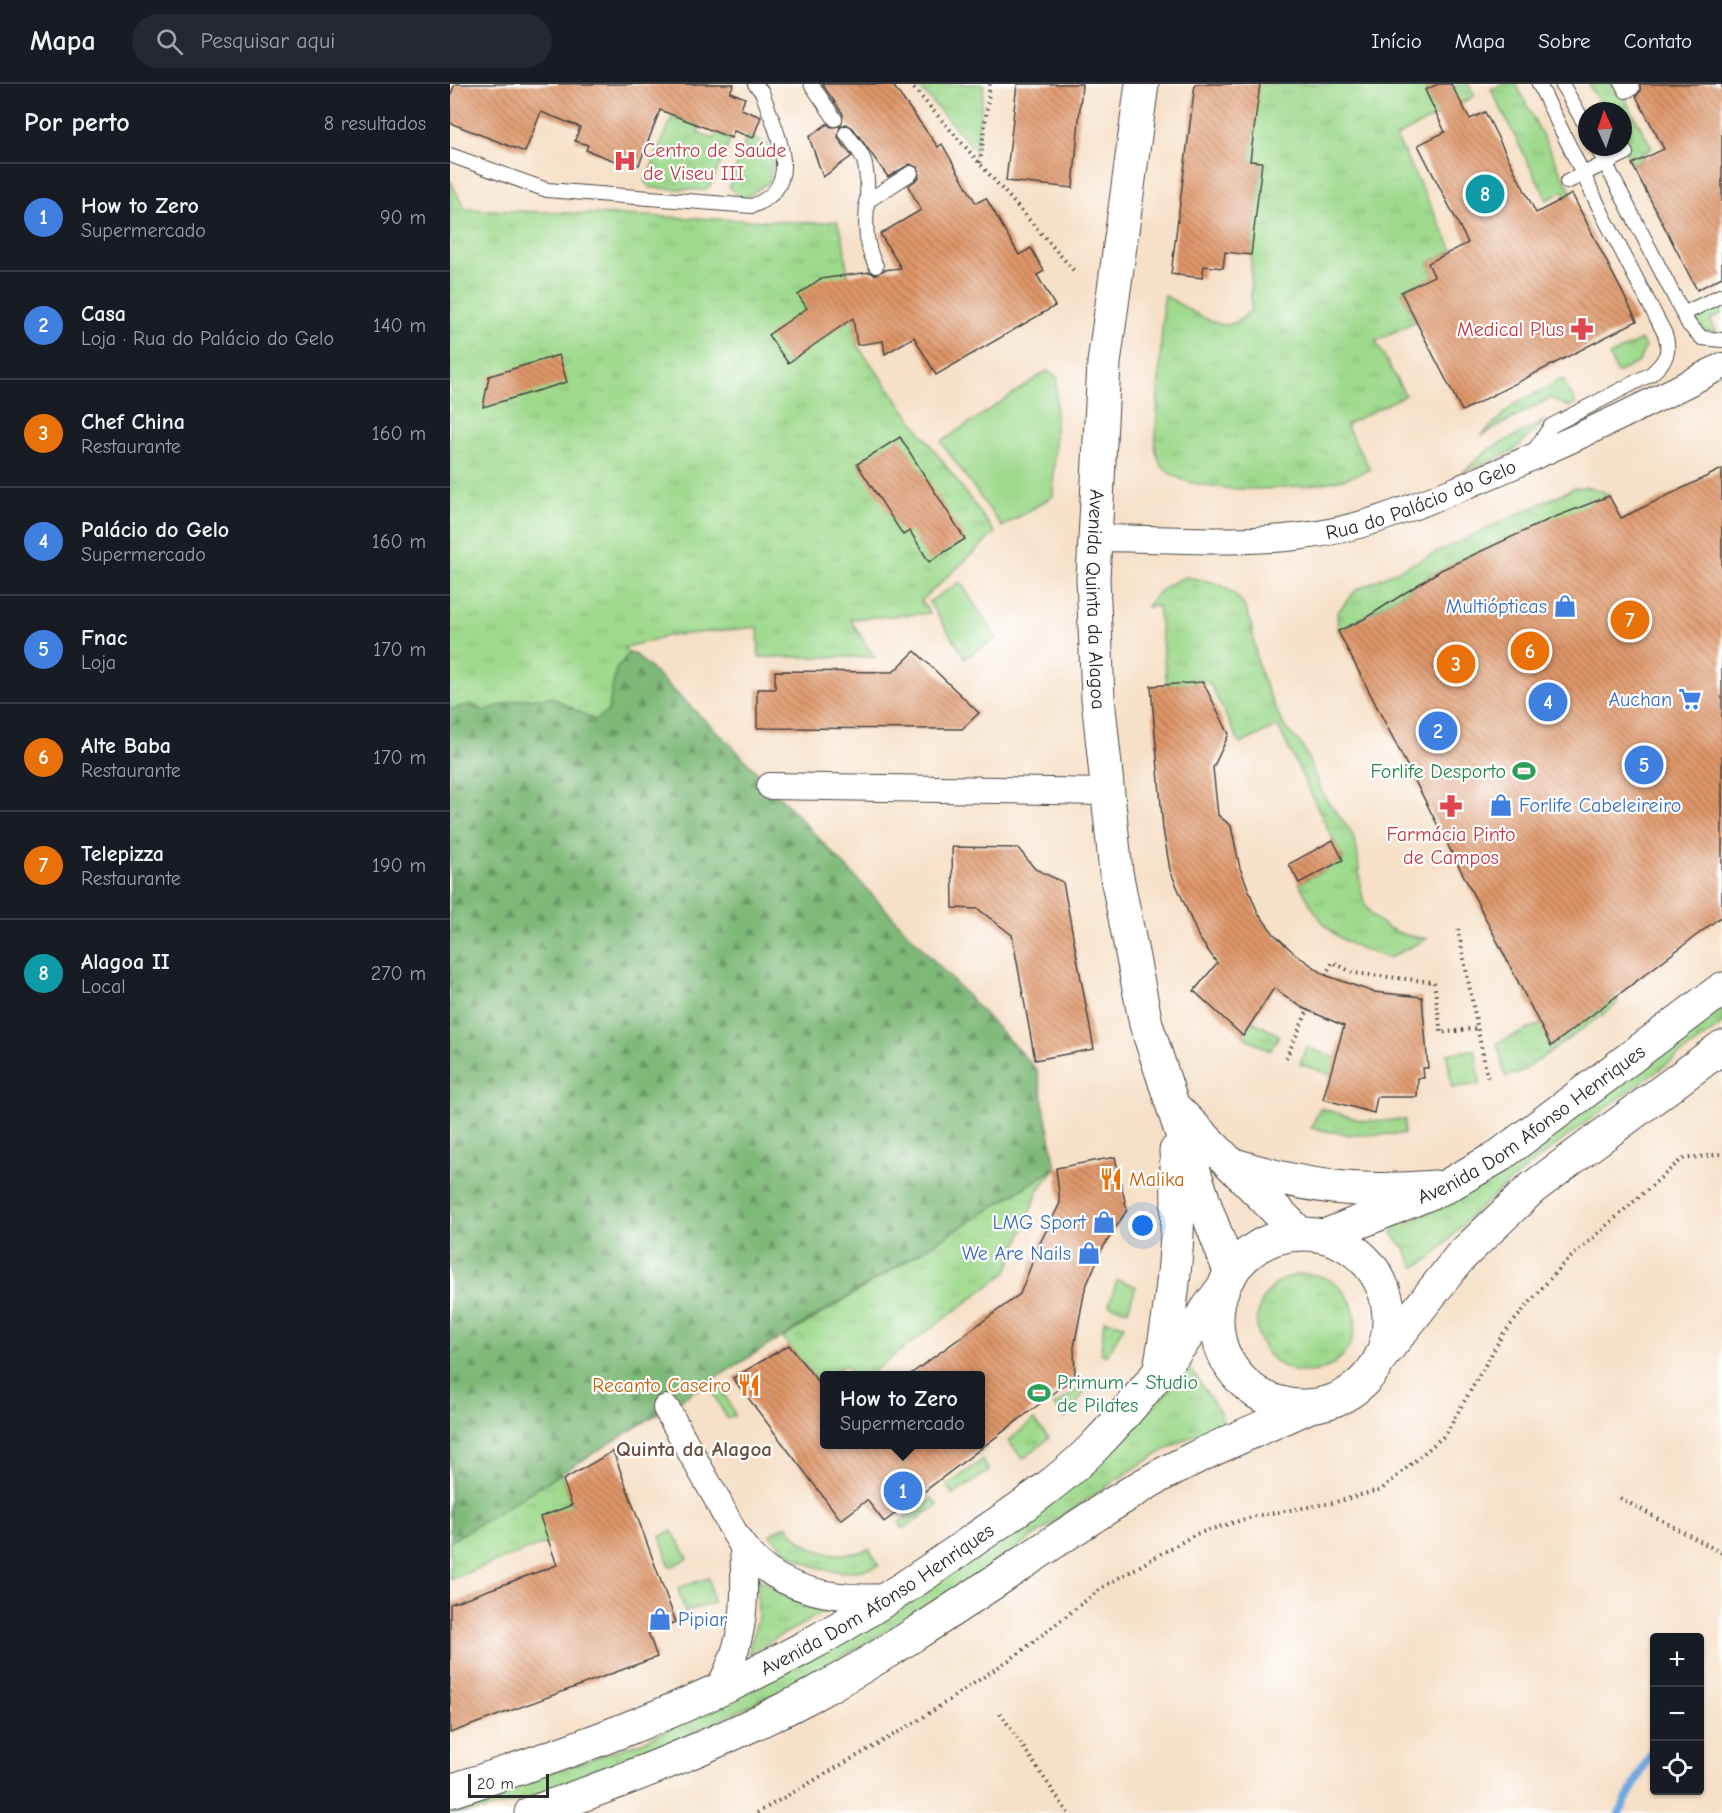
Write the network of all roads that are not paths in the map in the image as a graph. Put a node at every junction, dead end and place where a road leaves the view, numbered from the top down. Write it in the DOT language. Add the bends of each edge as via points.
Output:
graph roads {
  1 [pos="755,84"];
  2 [pos="811,84"];
  3 [pos="1142,84"];
  4 [pos="1539,84"];
  5 [pos="1562,84"];
  6 [pos="1578,112"];
  7 [pos="835,118"];
  8 [pos="846,133"];
  9 [pos="450,155"];
  10 [pos="1601,156"];
  11 [pos="1620,156"];
  12 [pos="1605,164"];
  13 [pos="911,173"];
  14 [pos="1583,175"];
  15 [pos="1567,182"];
  16 [pos="866,202"];
  17 [pos="876,266"];
  18 [pos="1722,295"];
  19 [pos="1683,314"];
  20 [pos="1722,340"];
  21 [pos="1722,366"];
  22 [pos="1526,461"];
  23 [pos="1095,538"];
  24 [pos="770,786"];
  25 [pos="1105,792"];
  26 [pos="1722,989"];
  27 [pos="1722,1047"];
  28 [pos="1173,1107"];
  29 [pos="1231,1164"];
  30 [pos="1447,1186"];
  31 [pos="1312,1235"];
  32 [pos="1227,1282"];
  33 [pos="1382,1356"];
  34 [pos="1159,1374"];
  35 [pos="1310,1406"];
  36 [pos="666,1408"];
  37 [pos="743,1546"];
  38 [pos="888,1597"];
  39 [pos="718,1689"];
  40 [pos="450,1791"];
  41 [pos="531,1813"];
  1 -- 9 [label="lane" via="762,92 784,163 776,190 752,206 546,190"];
  2 -- 7 [label="lane"];
  3 -- 23 [label="main road, Avenida Quinta da Alagoa" via="1104,363"];
  4 -- 14 [label="lane"];
  5 -- 6 [label="lane"];
  8 -- 16 [label="lane" via="865,164"];
  10 -- 12 [label="lane"];
  11 -- 12 [label="lane"];
  12 -- 14 [label="lane"];
  12 -- 19 [label="lane"];
  13 -- 16 [label="lane"];
  14 -- 15 [label="lane"];
  14 -- 22 [label="lane" via="1665,334 1669,350 1651,374 1551,426"];
  16 -- 17 [label="lane" via="865,234 868,252"];
  18 -- 19 [label="lane"];
  19 -- 20 [label="lane" via="1702,338"];
  21 -- 22 [label="street, Rua do Palácio do Gelo"];
  22 -- 23 [label="street, Rua do Palácio do Gelo" via="1410,508 1303,537"];
  23 -- 25 [label="main road, Avenida Quinta da Alagoa" via="1094,611"];
  24 -- 25 [label="street"];
  25 -- 28 [label="main road, Avenida Quinta da Alagoa" via="1128,947 1146,1024"];
  26 -- 30 [label="main road, Avenida Dom Afonso Henriques" via="1499,1156"];
  27 -- 33 [label="main road" via="1531,1189 1460,1257"];
  28 -- 29 [label="main road"];
  28 -- 32 [label="main road"];
  28 -- 34 [label="main road" via="1179,1222 1169,1322"];
  29 -- 30 [label="main road" via="1325,1188 1386,1191"];
  29 -- 31 [label="main road"];
  30 -- 31 [label="main road, Avenida Dom Afonso Henriques"];
  31 -- 32 [label="main road" via="1275,1239 1253,1250"];
  31 -- 33 [label="main road" via="1348,1246 1367,1262 1381,1283 1389,1307"];
  32 -- 34 [label="main road, Avenida Dom Afonso Henriques"];
  32 -- 35 [label="main road" via="1216,1318 1220,1346 1234,1372 1255,1392 1281,1404"];
  33 -- 35 [label="main road" via="1370,1376 1353,1391 1333,1402"];
  34 -- 38 [label="main road, Avenida Dom Afonso Henriques" via="1089,1452 1025,1504"];
  35 -- 41 [label="main road" via="1129,1494 907,1639 814,1693 717,1742"];
  36 -- 37 [label="street"];
  37 -- 38 [label="street" via="763,1567 805,1589 836,1597"];
  37 -- 39 [label="street" via="743,1622 731,1665"];
  38 -- 39 [label="main road, Avenida Dom Afonso Henriques" via="799,1650"];
  39 -- 40 [label="main road, Avenida Dom Afonso Henriques" via="594,1741"];
}
